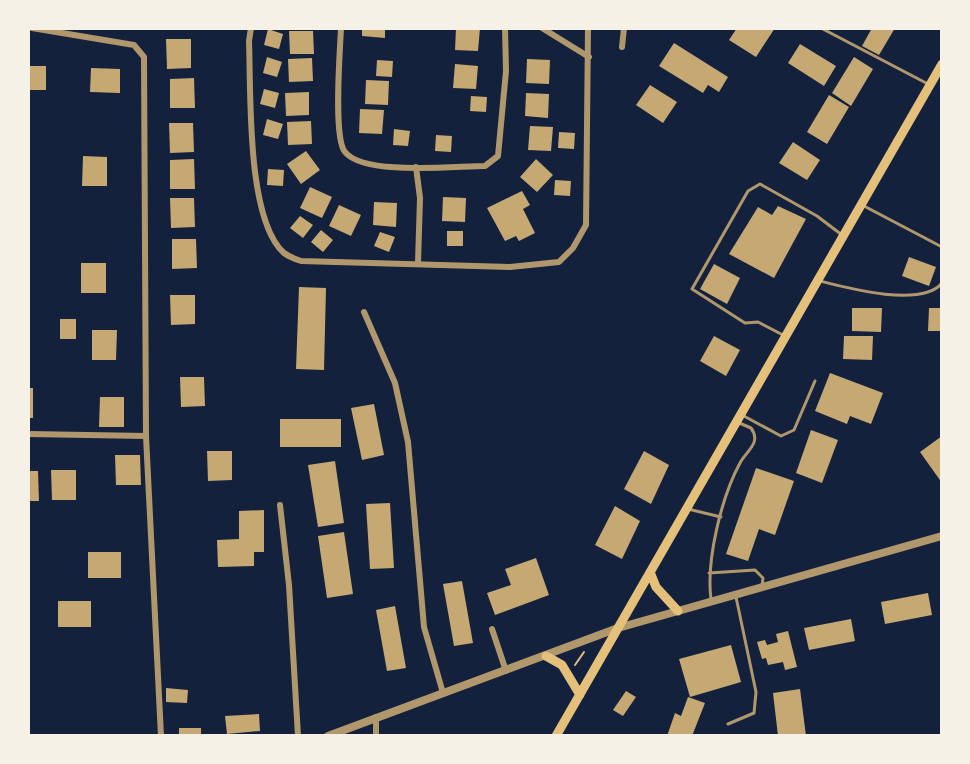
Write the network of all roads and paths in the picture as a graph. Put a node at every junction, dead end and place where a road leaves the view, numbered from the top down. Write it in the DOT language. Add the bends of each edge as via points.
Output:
graph roads {
  1 [pos="32,28"];
  2 [pos="251,28"];
  3 [pos="341,28"];
  4 [pos="505,28"];
  5 [pos="542,28"];
  6 [pos="588,28"];
  7 [pos="822,28"];
  8 [pos="624,29"];
  9 [pos="622,46"];
  10 [pos="589,57"];
  11 [pos="940,69"];
  12 [pos="929,85"];
  13 [pos="416,167"];
  14 [pos="860,204"];
  15 [pos="842,235"];
  16 [pos="942,247"];
  17 [pos="418,262"];
  18 [pos="816,280"];
  19 [pos="942,283"];
  20 [pos="364,312"];
  21 [pos="785,335"];
  22 [pos="815,381"];
  23 [pos="738,418"];
  24 [pos="28,434"];
  25 [pos="146,436"];
  26 [pos="280,505"];
  27 [pos="686,508"];
  28 [pos="721,517"];
  29 [pos="942,536"];
  30 [pos="650,572"];
  31 [pos="709,573"];
  32 [pos="762,587"];
  33 [pos="735,595"];
  34 [pos="711,602"];
  35 [pos="678,611"];
  36 [pos="618,628"];
  37 [pos="492,629"];
  38 [pos="586,649"];
  39 [pos="546,656"];
  40 [pos="571,669"];
  41 [pos="506,671"];
  42 [pos="442,693"];
  43 [pos="580,694"];
  44 [pos="376,717"];
  45 [pos="728,724"];
  46 [pos="161,735"];
  47 [pos="298,735"];
  48 [pos="328,735"];
  49 [pos="376,735"];
  50 [pos="556,735"];
  1 -- 25 [label="street" via="134,45 144,57"];
  2 -- 17 [label="street" via="253,147 262,213 271,236 284,253 300,261"];
  3 -- 13 [label="street" via="339,135 345,152 360,162 383,167"];
  4 -- 13 [label="street" via="506,71 498,156 485,166"];
  5 -- 10 [label="street"];
  6 -- 10 [label="street"];
  7 -- 12 [label="lane"];
  8 -- 9 [label="street"];
  10 -- 17 [label="street" via="586,225 573,248 559,262 510,267"];
  11 -- 12 [label="main road"];
  12 -- 14 [label="main road"];
  13 -- 17 [label="street" via="421,209"];
  14 -- 15 [label="main road"];
  14 -- 16 [label="lane"];
  15 -- 18 [label="main road"];
  15 -- 21 [label="lane" via="760,184 748,191 692,289 745,323 758,322"];
  18 -- 19 [label="lane" via="909,296 931,292"];
  18 -- 21 [label="main road"];
  20 -- 42 [label="street" via="395,383 408,442 424,627"];
  21 -- 23 [label="main road"];
  22 -- 23 [label="lane" via="794,430 781,436"];
  23 -- 27 [label="main road"];
  23 -- 28 [label="lane" via="751,428 755,439 740,462"];
  24 -- 25 [label="street"];
  25 -- 46 [label="street"];
  26 -- 47 [label="street"];
  27 -- 28 [label="lane"];
  27 -- 30 [label="main road"];
  28 -- 31 [label="lane"];
  29 -- 32 [label="street"];
  30 -- 35 [label="main road" via="656,587"];
  30 -- 36 [label="main road"];
  31 -- 32 [label="lane" via="755,570 763,578"];
  31 -- 34 [label="lane"];
  32 -- 33 [label="street"];
  33 -- 34 [label="street"];
  33 -- 45 [label="lane" via="756,692 754,713"];
  34 -- 35 [label="street"];
  35 -- 36 [label="street"];
  36 -- 39 [label="street"];
  36 -- 43 [label="main road"];
  37 -- 41 [label="street"];
  38 -- 40 [label="path"];
  39 -- 41 [label="street"];
  39 -- 43 [label="main road" via="562,665"];
  41 -- 42 [label="street"];
  42 -- 44 [label="street"];
  43 -- 50 [label="main road"];
  44 -- 48 [label="street"];
  44 -- 49 [label="street"];
}
